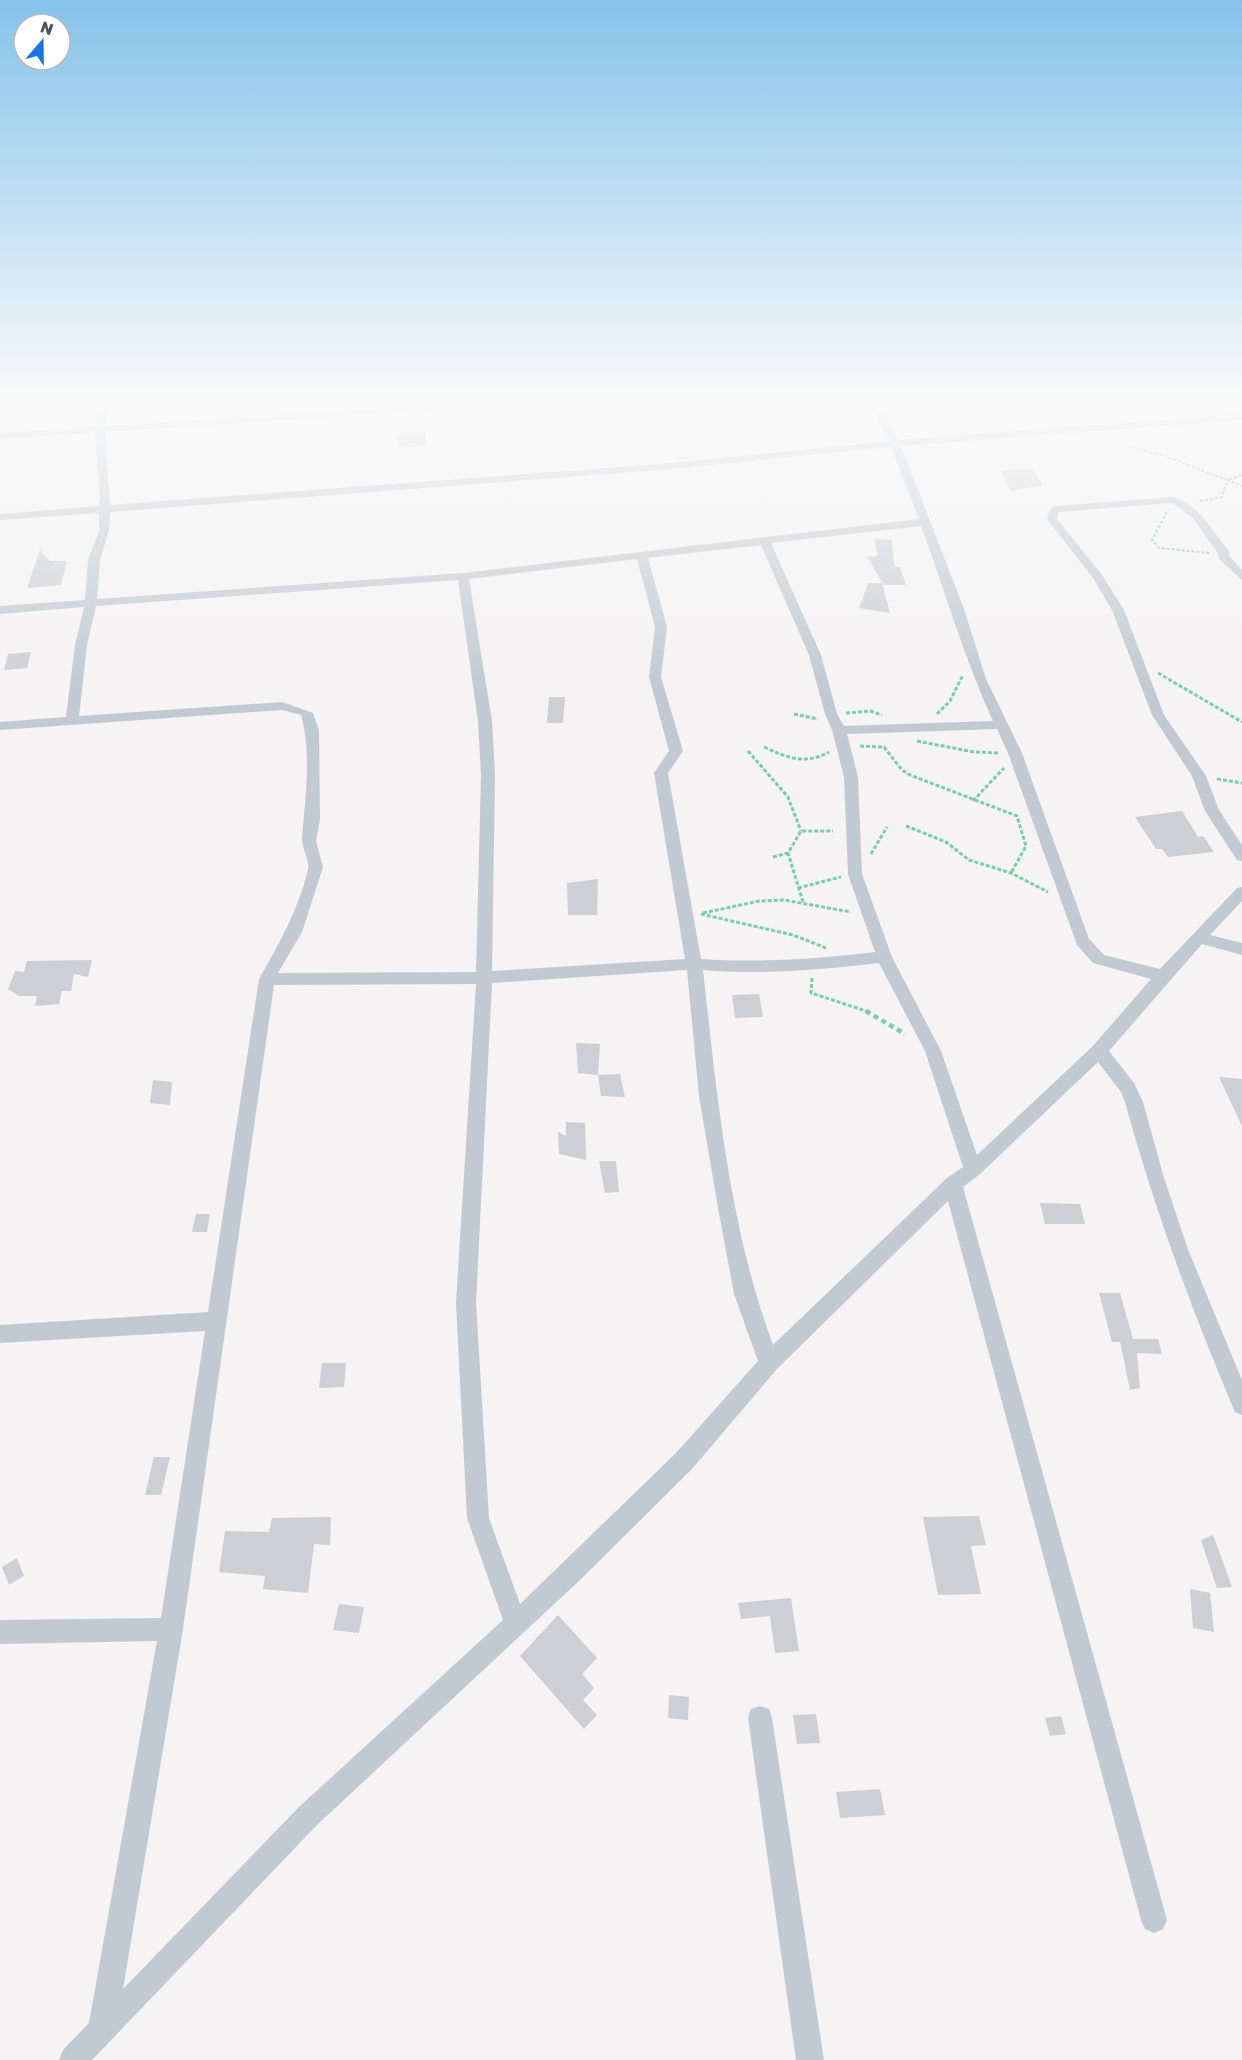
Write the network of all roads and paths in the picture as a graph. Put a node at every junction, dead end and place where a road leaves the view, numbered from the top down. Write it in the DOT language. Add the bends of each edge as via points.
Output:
graph roads {
  1 [pos="105,498"];
  2 [pos="256,498"];
  3 [pos="916,498"];
  4 [pos="1222,498"];
  5 [pos="1173,500"];
  6 [pos="102,510"];
  7 [pos="0,517"];
  8 [pos="925,522"];
  9 [pos="765,542"];
  10 [pos="1223,551"];
  11 [pos="641,554"];
  12 [pos="463,576"];
  13 [pos="1242,577"];
  14 [pos="91,604"];
  15 [pos="0,610"];
  16 [pos="1141,666"];
  17 [pos="794,714"];
  18 [pos="72,722"];
  19 [pos="1242,722"];
  20 [pos="1001,725"];
  21 [pos="0,726"];
  22 [pos="898,730"];
  23 [pos="840,737"];
  24 [pos="764,747"];
  25 [pos="748,751"];
  26 [pos="1015,753"];
  27 [pos="1199,776"];
  28 [pos="1242,783"];
  29 [pos="973,801"];
  30 [pos="906,826"];
  31 [pos="801,831"];
  32 [pos="832,831"];
  33 [pos="788,853"];
  34 [pos="1242,856"];
  35 [pos="773,857"];
  36 [pos="1011,873"];
  37 [pos="1242,892"];
  38 [pos="1068,901"];
  39 [pos="803,902"];
  40 [pos="692,913"];
  41 [pos="870,916"];
  42 [pos="1199,938"];
  43 [pos="1242,949"];
  44 [pos="884,957"];
  45 [pos="851,960"];
  46 [pos="694,964"];
  47 [pos="812,965"];
  48 [pos="1163,976"];
  49 [pos="484,978"];
  50 [pos="267,979"];
  51 [pos="933,1051"];
  52 [pos="1099,1051"];
  53 [pos="974,1170"];
  54 [pos="952,1184"];
  55 [pos="217,1321"];
  56 [pos="0,1334"];
  57 [pos="769,1363"];
  58 [pos="1242,1405"];
  59 [pos="516,1624"];
  60 [pos="171,1629"];
  61 [pos="0,1632"];
  62 [pos="760,1718"];
  63 [pos="1154,1920"];
  64 [pos="102,2030"];
  65 [pos="73,2060"];
  66 [pos="810,2060"];
  1 -- 6 [label="street"];
  2 -- 6 [label="street"];
  3 -- 8 [label="street"];
  4 -- 5 [label="path" via="1208,502"];
  5 -- 10 [label="street" via="1190,507 1201,518 1213,542"];
  5 -- 10 [label="path" via="1152,540 1159,548 1208,554"];
  5 -- 16 [label="street" via="1055,509 1052,519 1118,609"];
  6 -- 7 [label="street"];
  6 -- 14 [label="street" via="104,531 94,560"];
  8 -- 9 [label="street"];
  8 -- 20 [label="street" via="980,679"];
  9 -- 11 [label="street"];
  9 -- 23 [label="street" via="815,655"];
  10 -- 13 [label="street" via="1223,557"];
  11 -- 12 [label="street"];
  11 -- 40 [label="street" via="661,627 655,677 676,751 662,773"];
  12 -- 14 [label="street"];
  12 -- 49 [label="street" via="485,721 488,776"];
  14 -- 15 [label="street"];
  14 -- 18 [label="street" via="81,645"];
  16 -- 19 [label="path"];
  16 -- 27 [label="street" via="1146,689 1161,721"];
  17 -- 23 [label="path" via="818,719 821,732"];
  18 -- 21 [label="street"];
  18 -- 50 [label="street" via="282,706 307,712 312,730 313,819 309,841 316,867 294,932"];
  20 -- 22 [label="street"];
  20 -- 26 [label="street"];
  22 -- 23 [label="street"];
  22 -- 26 [label="path" via="910,739 932,746"];
  23 -- 24 [label="path" via="809,762 790,759"];
  23 -- 29 [label="path" via="884,747 902,770"];
  23 -- 41 [label="street" via="851,777 855,874"];
  25 -- 31 [label="path" via="777,781 799,817"];
  26 -- 29 [label="path"];
  26 -- 38 [label="street"];
  27 -- 28 [label="path"];
  27 -- 34 [label="street" via="1212,811"];
  29 -- 36 [label="path" via="1017,816 1026,846"];
  30 -- 36 [label="path" via="946,842 969,860"];
  31 -- 32 [label="path"];
  31 -- 33 [label="path"];
  33 -- 35 [label="path"];
  33 -- 39 [label="path"];
  36 -- 38 [label="path"];
  37 -- 42 [label="street"];
  38 -- 48 [label="street" via="1082,941 1091,953 1108,962"];
  39 -- 40 [label="path" via="759,901"];
  39 -- 41 [label="path"];
  40 -- 45 [label="path" via="793,935 823,945 833,956"];
  40 -- 46 [label="street"];
  41 -- 44 [label="street"];
  42 -- 43 [label="street"];
  42 -- 48 [label="street"];
  44 -- 45 [label="street"];
  44 -- 51 [label="street"];
  45 -- 47 [label="street"];
  46 -- 47 [label="street"];
  46 -- 49 [label="street"];
  46 -- 57 [label="street" via="708,1096 731,1225 744,1294"];
  47 -- 51 [label="path" via="811,993 824,1001 850,1004 881,1018"];
  48 -- 52 [label="street"];
  49 -- 50 [label="street"];
  49 -- 59 [label="street" via="466,1303 478,1518"];
  50 -- 55 [label="street"];
  51 -- 53 [label="street"];
  52 -- 53 [label="street"];
  52 -- 58 [label="street" via="1134,1102 1180,1252"];
  53 -- 54 [label="street"];
  54 -- 57 [label="street"];
  54 -- 63 [label="street"];
  55 -- 56 [label="street"];
  55 -- 60 [label="street"];
  57 -- 59 [label="street" via="684,1461"];
  59 -- 64 [label="street" via="308,1815"];
  60 -- 61 [label="street"];
  60 -- 64 [label="street"];
  62 -- 66 [label="street"];
  64 -- 65 [label="street"];
}
